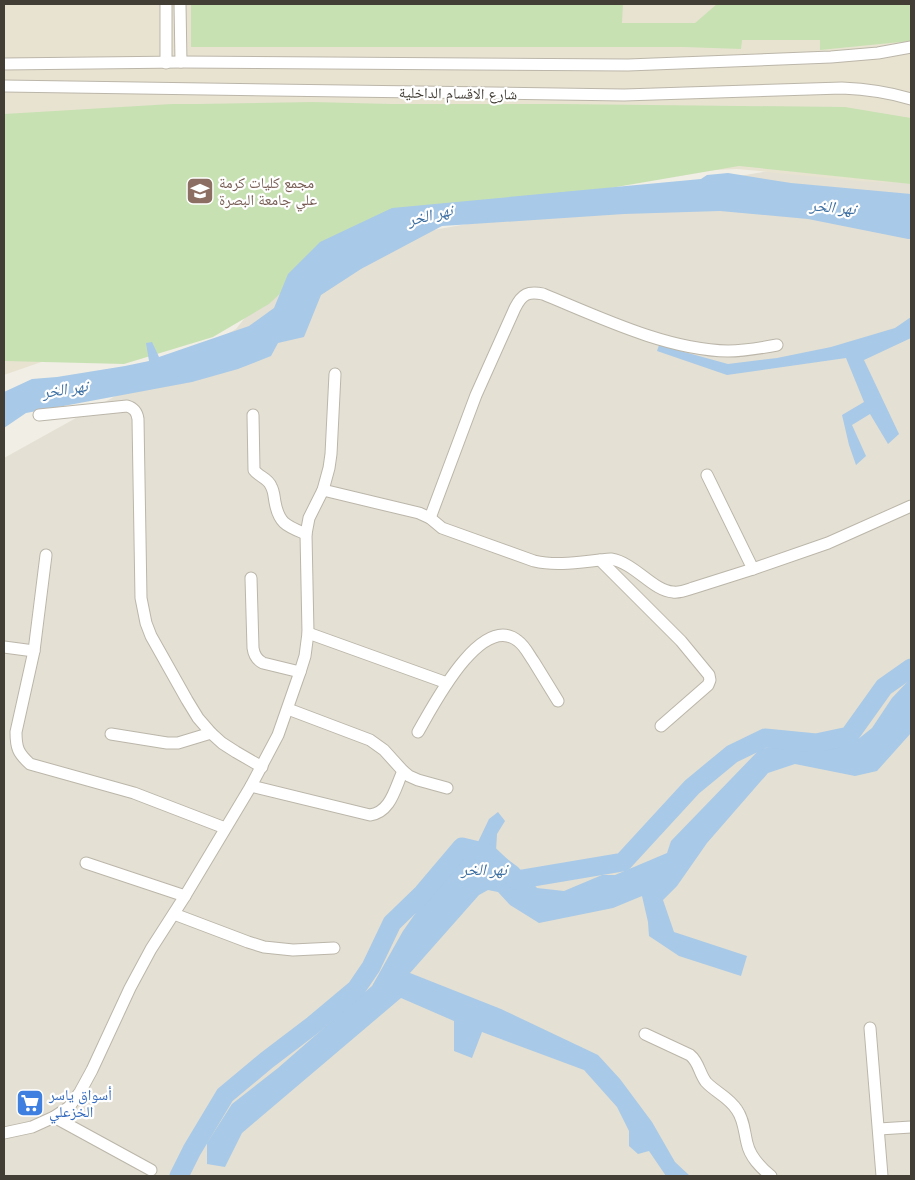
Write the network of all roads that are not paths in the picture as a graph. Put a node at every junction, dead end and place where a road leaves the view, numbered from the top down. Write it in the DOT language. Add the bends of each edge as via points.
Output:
graph roads {
  1 [pos="166,4"];
  2 [pos="180,4"];
  3 [pos="911,47"];
  4 [pos="181,62"];
  5 [pos="166,63"];
  6 [pos="4,64"];
  7 [pos="4,86"];
  8 [pos="911,99"];
  9 [pos="777,345"];
  10 [pos="334,374"];
  11 [pos="253,414"];
  12 [pos="40,415"];
  13 [pos="707,475"];
  14 [pos="323,490"];
  15 [pos="911,506"];
  16 [pos="430,518"];
  17 [pos="306,534"];
  18 [pos="46,555"];
  19 [pos="600,560"];
  20 [pos="753,569"];
  21 [pos="250,578"];
  22 [pos="308,633"];
  23 [pos="4,647"];
  24 [pos="34,651"];
  25 [pos="300,672"];
  26 [pos="446,683"];
  27 [pos="558,701"];
  28 [pos="288,708"];
  29 [pos="661,726"];
  30 [pos="418,732"];
  31 [pos="210,733"];
  32 [pos="111,734"];
  33 [pos="262,767"];
  34 [pos="402,771"];
  35 [pos="251,786"];
  36 [pos="448,788"];
  37 [pos="225,828"];
  38 [pos="86,863"];
  39 [pos="185,896"];
  40 [pos="174,914"];
  41 [pos="334,948"];
  42 [pos="870,1028"];
  43 [pos="645,1034"];
  44 [pos="54,1117"];
  45 [pos="911,1127"];
  46 [pos="879,1129"];
  47 [pos="4,1133"];
  48 [pos="151,1170"];
  49 [pos="771,1176"];
  50 [pos="882,1176"];
  1 -- 5 [label="street"];
  2 -- 4 [label="street"];
  3 -- 4 [label="street, شارع الاقسام الداخلية" via="831,57 628,65"];
  4 -- 5 [label="street, شارع الاقسام الداخلية"];
  5 -- 6 [label="street, شارع الاقسام الداخلية"];
  7 -- 8 [label="street, شارع الاقسام الداخلية" via="624,95 842,88 872,90"];
  9 -- 16 [label="street" via="729,351 698,348 621,326 543,294 526,294 515,308 476,395"];
  10 -- 14 [label="street" via="331,454"];
  11 -- 17 [label="street" via="254,470 270,483 276,511 282,521"];
  12 -- 31 [label="street" via="127,406 135,410 138,419 144,617 151,636 187,700"];
  13 -- 20 [label="street"];
  14 -- 16 [label="street" via="412,510"];
  14 -- 17 [label="street" via="309,518"];
  15 -- 20 [label="street" via="828,542"];
  16 -- 19 [label="street" via="442,528 544,564"];
  17 -- 22 [label="street"];
  18 -- 24 [label="street"];
  19 -- 20 [label="street" via="618,560 664,590 673,592"];
  19 -- 29 [label="street" via="681,641 709,675 708,685"];
  21 -- 25 [label="street" via="255,656 264,663"];
  22 -- 25 [label="street"];
  22 -- 26 [label="street"];
  23 -- 24 [label="street"];
  24 -- 37 [label="street" via="16,732 16,744 30,764 134,793"];
  25 -- 28 [label="street"];
  26 -- 27 [label="street" via="477,647 489,639 509,635 527,651"];
  26 -- 30 [label="street"];
  28 -- 33 [label="street"];
  28 -- 34 [label="street" via="370,740 384,750"];
  31 -- 32 [label="street" via="173,743"];
  31 -- 33 [label="street"];
  33 -- 35 [label="street"];
  34 -- 35 [label="street" via="384,810 370,815"];
  34 -- 36 [label="street" via="418,780"];
  35 -- 37 [label="street"];
  37 -- 39 [label="street"];
  38 -- 39 [label="street"];
  39 -- 40 [label="street"];
  40 -- 41 [label="street" via="264,947 293,950"];
  40 -- 44 [label="street" via="130,988 80,1092 69,1107"];
  42 -- 46 [label="street"];
  43 -- 49 [label="street" via="695,1060 706,1083 737,1109 752,1156"];
  44 -- 47 [label="street"];
  44 -- 48 [label="street"];
  45 -- 46 [label="street"];
  46 -- 50 [label="street"];
}
